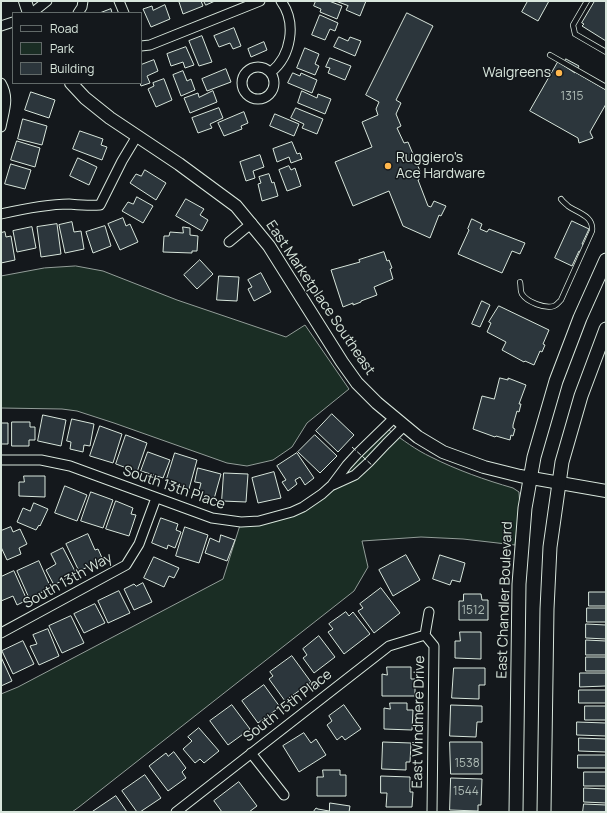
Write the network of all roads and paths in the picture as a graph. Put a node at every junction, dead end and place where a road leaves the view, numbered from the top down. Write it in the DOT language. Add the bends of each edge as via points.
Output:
graph roads {
  1 [pos="24,1"];
  2 [pos="47,1"];
  3 [pos="84,1"];
  4 [pos="120,1"];
  5 [pos="260,1"];
  6 [pos="281,1"];
  7 [pos="587,1"];
  8 [pos="30,12"];
  9 [pos="32,12"];
  10 [pos="79,12"];
  11 [pos="124,12"];
  12 [pos="12,22"];
  13 [pos="1,26"];
  14 [pos="142,46"];
  15 [pos="606,52"];
  16 [pos="550,55"];
  17 [pos="271,72"];
  18 [pos="1,83"];
  19 [pos="72,84"];
  20 [pos="606,87"];
  21 [pos="1,127"];
  22 [pos="137,136"];
  23 [pos="561,199"];
  24 [pos="1,214"];
  25 [pos="252,223"];
  26 [pos="229,242"];
  27 [pos="606,260"];
  28 [pos="520,282"];
  29 [pos="606,329"];
  30 [pos="394,418"];
  31 [pos="404,426"];
  32 [pos="1,460"];
  33 [pos="530,478"];
  34 [pos="559,483"];
  35 [pos="332,485"];
  36 [pos="606,491"];
  37 [pos="156,498"];
  38 [pos="429,612"];
  39 [pos="1,633"];
  40 [pos="425,635"];
  41 [pos="252,752"];
  42 [pos="284,795"];
  43 [pos="176,812"];
  44 [pos="432,812"];
  45 [pos="516,812"];
  46 [pos="544,812"];
  1 -- 8 [label="street"];
  2 -- 9 [label="street"];
  3 -- 10 [label="street"];
  4 -- 11 [label="street"];
  5 -- 14 [label="street" via="150,45"];
  6 -- 17 [label="street" via="290,22 291,32 279,66"];
  7 -- 15 [label="lane" via="573,25 575,34"];
  12 -- 13 [label="street"];
  16 -- 20 [label="lane"];
  18 -- 21 [label="street" via="6,91 6,103"];
  19 -- 22 [label="street, East Marketplace Southeast" via="110,118"];
  22 -- 24 [label="street" via="100,205 69,204"];
  22 -- 25 [label="street, East Marketplace Southeast" via="214,189 236,206"];
  23 -- 28 [label="lane" via="584,215 593,226 561,300 555,306 548,307 534,303 521,293"];
  25 -- 26 [label="street, East Marketplace Southeast"];
  25 -- 30 [label="street, East Marketplace Southeast" via="342,362 358,383"];
  27 -- 33 [label="main road, East Chandler Boulevard" via="556,381"];
  29 -- 34 [label="main road" via="581,396 562,462"];
  30 -- 31 [label="street, East Marketplace Southeast"];
  30 -- 35 [label="street, South 13th Place" via="358,453"];
  31 -- 33 [label="street, East Marketplace Southeast" via="418,438 443,452"];
  31 -- 35 [label="street, South 13th Place" via="355,475"];
  32 -- 37 [label="street, South 13th Place" via="41,460 70,466"];
  33 -- 34 [label="street, East Marketplace Southeast"];
  33 -- 45 [label="main road, East Chandler Boulevard" via="519,584"];
  34 -- 36 [label="street, East Marketplace Southeast"];
  34 -- 46 [label="main road" via="550,547"];
  35 -- 37 [label="street, South 13th Place" via="303,507 292,512 249,522 212,518"];
  37 -- 39 [label="street, South 13th Way" via="139,544 126,565"];
  38 -- 40 [label="street, East Windmere Drive"];
  40 -- 41 [label="street, South 15th Place" via="389,646"];
  40 -- 44 [label="street, East Windmere Drive" via="434,646"];
  41 -- 42 [label="street"];
  41 -- 43 [label="street, South 15th Place"];
}
